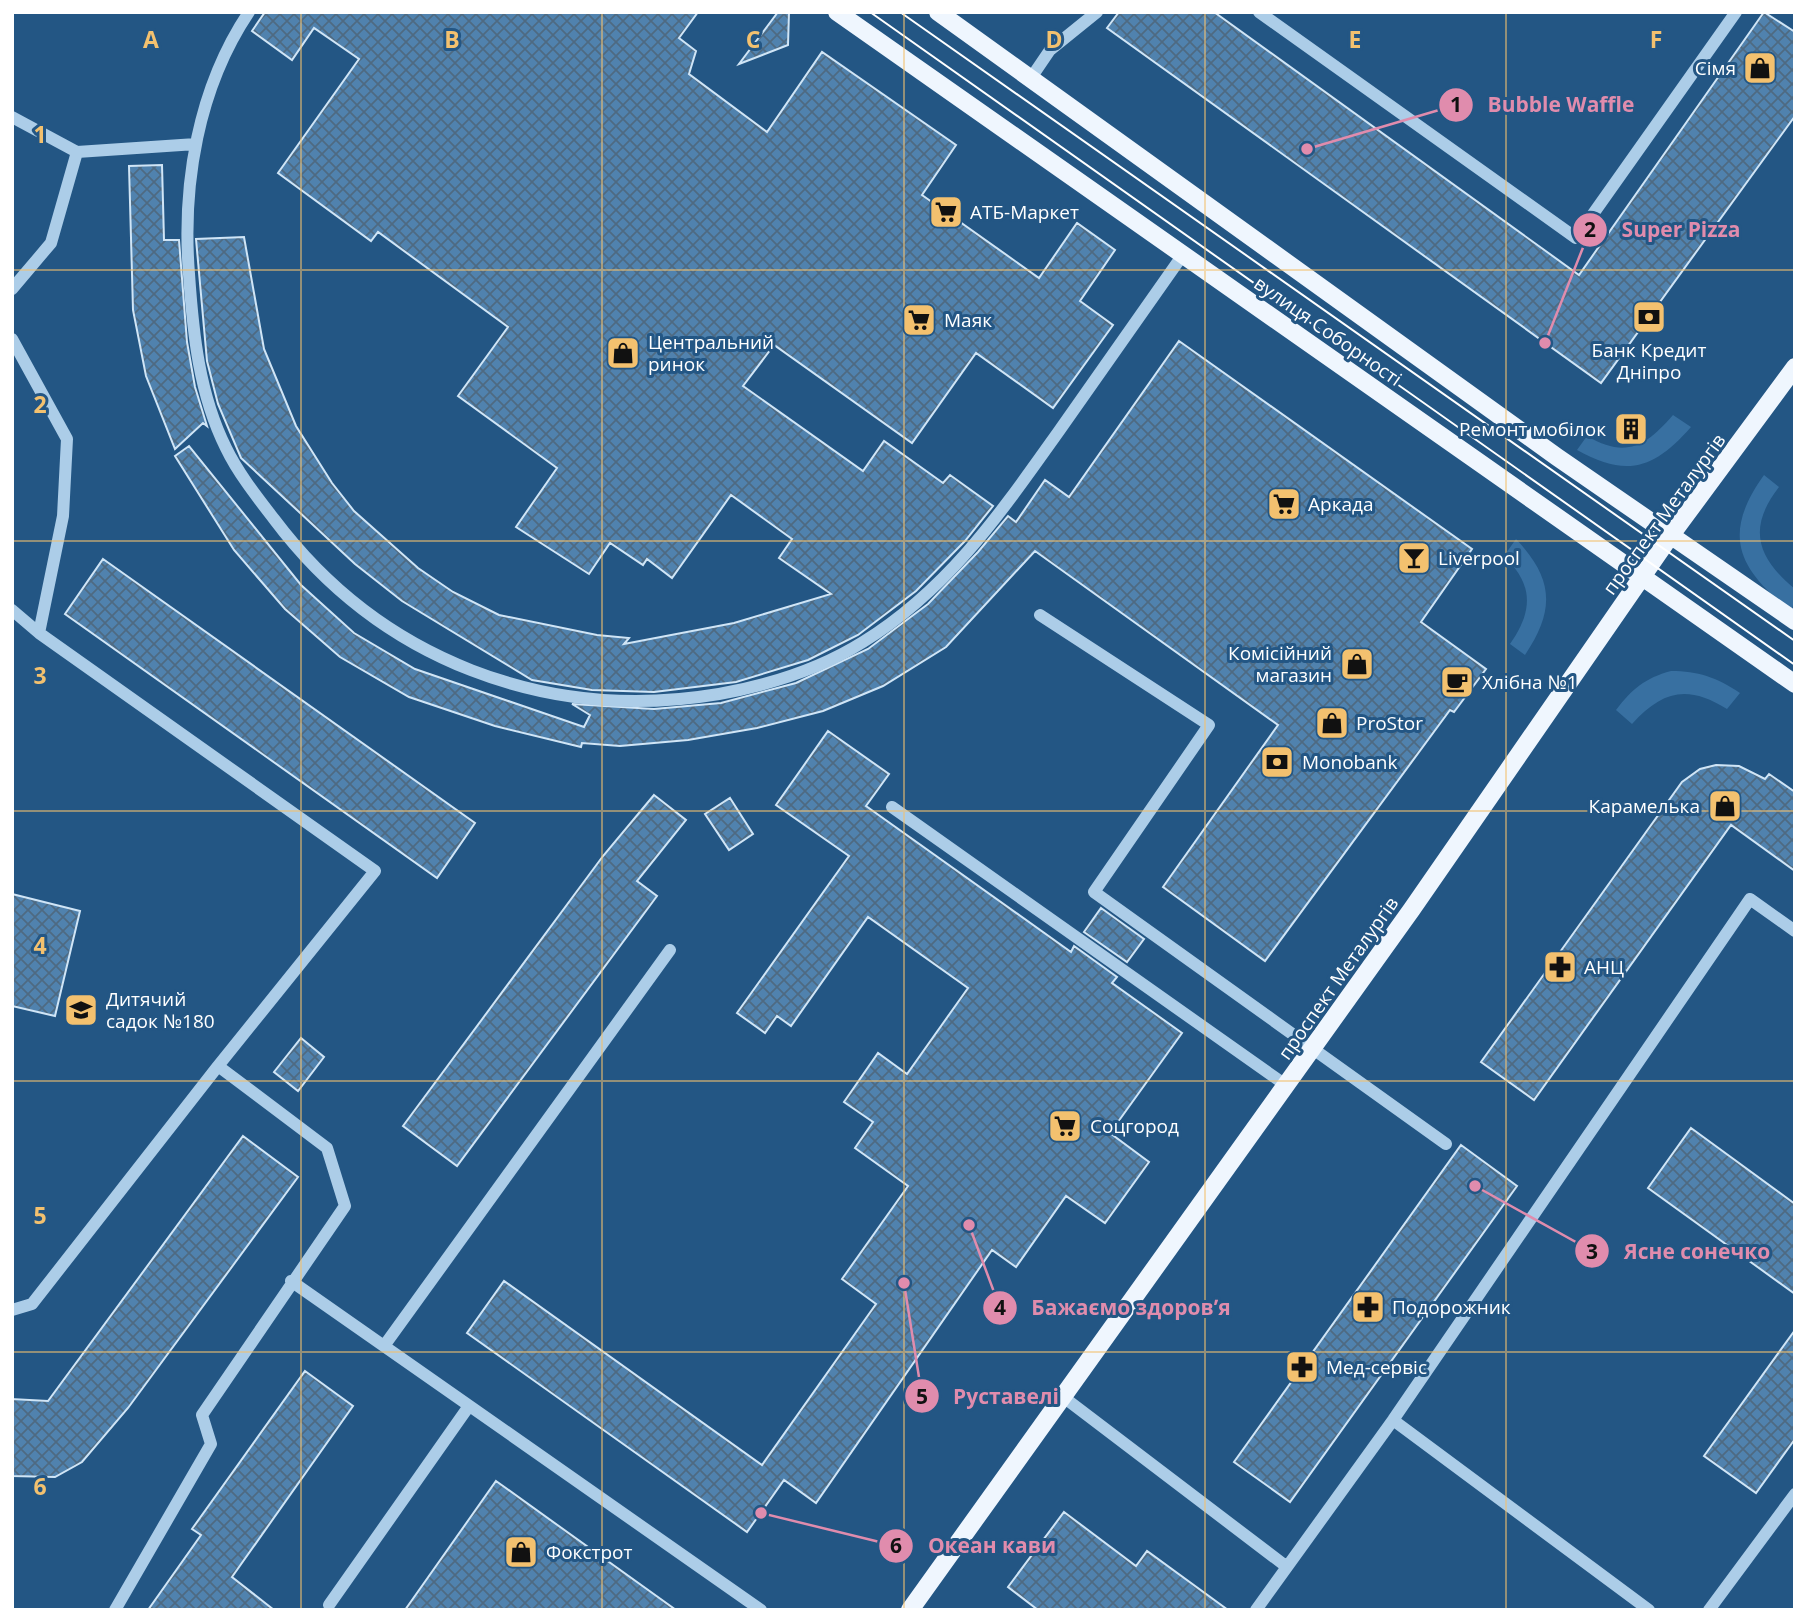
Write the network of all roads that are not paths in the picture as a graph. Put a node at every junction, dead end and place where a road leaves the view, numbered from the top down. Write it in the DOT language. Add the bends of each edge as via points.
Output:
graph roads {
  1 [pos="837,12"];
  2 [pos="937,12"];
  3 [pos="1097,12"];
  4 [pos="1259,12"];
  5 [pos="1736,12"];
  6 [pos="244,14"];
  7 [pos="1031,78"];
  8 [pos="12,117"];
  9 [pos="196,145"];
  10 [pos="76,152"];
  11 [pos="1182,256"];
  12 [pos="12,289"];
  13 [pos="12,340"];
  14 [pos="1795,367"];
  15 [pos="1671,535"];
  16 [pos="1643,576"];
  17 [pos="12,610"];
  18 [pos="1040,615"];
  19 [pos="1795,621"];
  20 [pos="39,633"];
  21 [pos="1795,684"];
  22 [pos="892,807"];
  23 [pos="1795,931"];
  24 [pos="670,950"];
  25 [pos="1314,1047"];
  26 [pos="218,1066"];
  27 [pos="1287,1086"];
  28 [pos="1446,1144"];
  29 [pos="291,1281"];
  30 [pos="12,1310"];
  31 [pos="384,1346"];
  32 [pos="1062,1396"];
  33 [pos="469,1406"];
  34 [pos="1393,1420"];
  35 [pos="1795,1494"];
  36 [pos="1287,1567"];
  37 [pos="329,1605"];
  38 [pos="115,1610"];
  39 [pos="761,1610"];
  40 [pos="909,1610"];
  41 [pos="1256,1610"];
  42 [pos="1649,1610"];
  43 [pos="1709,1610"];
  1 -- 11 [label="main road, вулиця Соборності"];
  2 -- 7 [label="main road, вулиця Соборності"];
  3 -- 7 [label="lane" via="1051,50"];
  4 -- 5 [label="lane" via="1576,238"];
  6 -- 9 [label="lane" via="208,90"];
  7 -- 15 [label="main road, вулиця Соборності"];
  8 -- 10 [label="lane"];
  9 -- 10 [label="lane"];
  9 -- 11 [label="lane" via="185,226 192,325 208,405 227,450 298,552 338,592 382,626 438,656 551,694 615,702 656,702 753,688 807,670 861,644 909,611 958,566 997,519"];
  10 -- 12 [label="lane" via="51,243"];
  11 -- 16 [label="main road, вулиця Соборності"];
  13 -- 20 [label="lane" via="68,439 63,516"];
  14 -- 15 [label="main road, проспект Металургів"];
  15 -- 16 [label="main road, проспект Металургів"];
  15 -- 19 [label="main road, вулиця Соборності"];
  16 -- 21 [label="main road, вулиця Соборності"];
  16 -- 25 [label="main road, проспект Металургів"];
  17 -- 20 [label="lane"];
  18 -- 25 [label="lane" via="1209,725 1094,892"];
  20 -- 26 [label="lane" via="375,871"];
  22 -- 27 [label="lane"];
  23 -- 34 [label="lane" via="1750,900"];
  24 -- 31 [label="lane"];
  25 -- 27 [label="main road, проспект Металургів"];
  25 -- 28 [label="lane"];
  26 -- 29 [label="lane" via="327,1148 345,1206"];
  26 -- 30 [label="lane" via="32,1304"];
  27 -- 32 [label="main road, проспект Металургів"];
  29 -- 31 [label="lane"];
  29 -- 38 [label="lane" via="202,1415 211,1444"];
  31 -- 33 [label="lane"];
  32 -- 36 [label="lane"];
  32 -- 40 [label="main road, проспект Металургів"];
  33 -- 37 [label="lane"];
  33 -- 39 [label="lane"];
  34 -- 36 [label="lane"];
  34 -- 42 [label="lane"];
  35 -- 43 [label="lane"];
  36 -- 41 [label="lane"];
}
